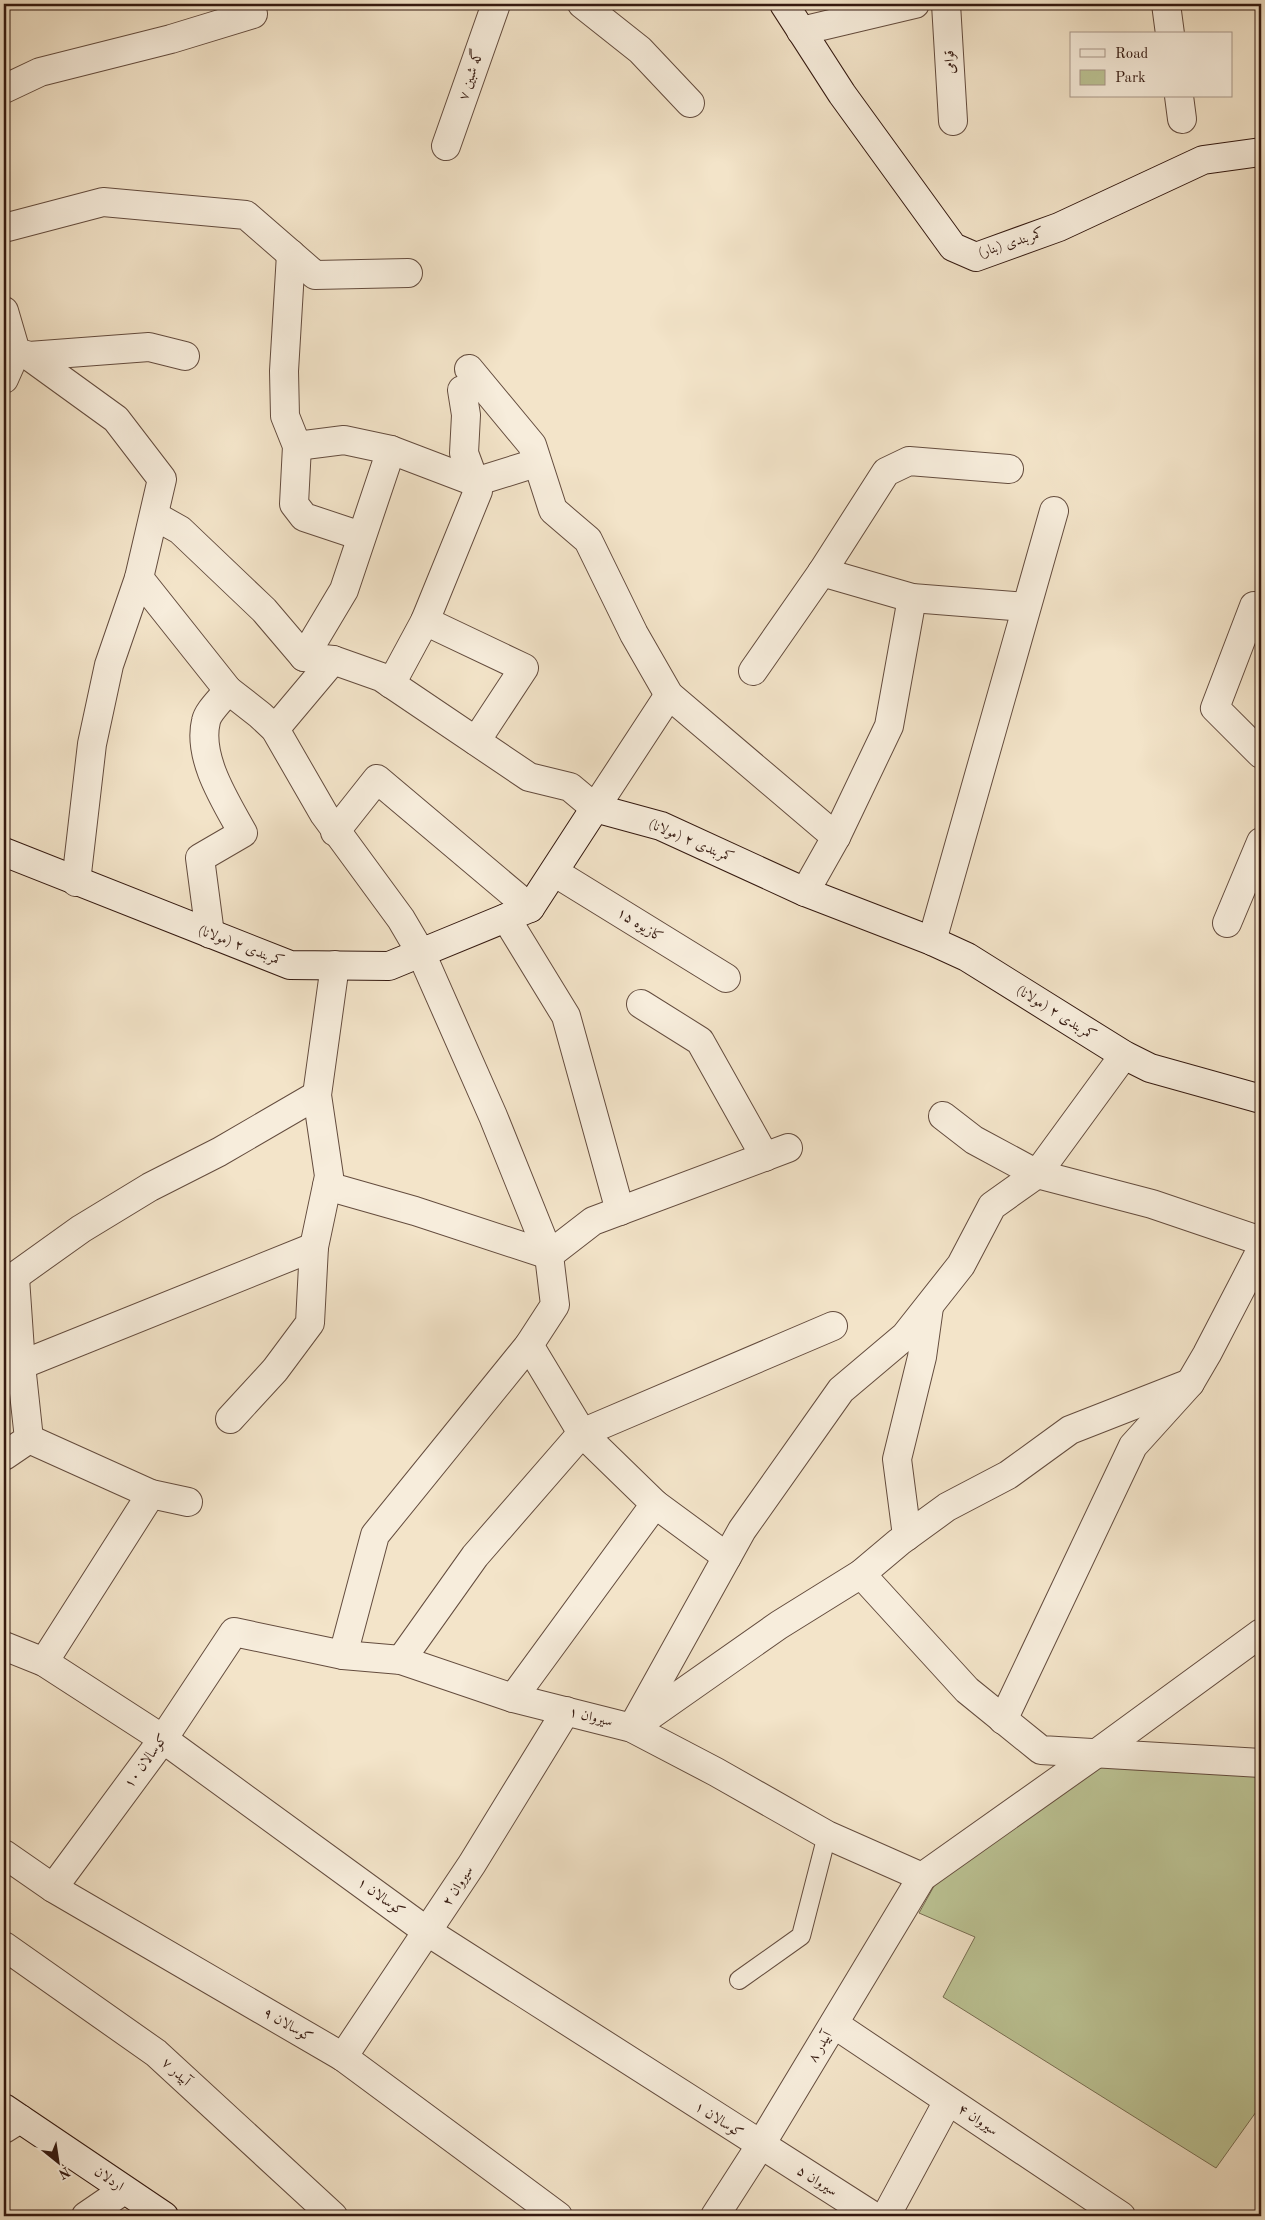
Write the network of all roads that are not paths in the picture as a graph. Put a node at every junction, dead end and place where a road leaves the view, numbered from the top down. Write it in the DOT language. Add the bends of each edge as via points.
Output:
graph roads {
  1 [pos="496,4"];
  2 [pos="582,4"];
  3 [pos="784,4"];
  4 [pos="915,4"];
  5 [pos="946,4"];
  6 [pos="1166,4"];
  7 [pos="253,14"];
  8 [pos="801,31"];
  9 [pos="1170,32"];
  10 [pos="4,89"];
  11 [pos="690,103"];
  12 [pos="953,121"];
  13 [pos="446,146"];
  14 [pos="1261,152"];
  15 [pos="4,228"];
  16 [pos="291,254"];
  17 [pos="408,273"];
  18 [pos="4,312"];
  19 [pos="22,354"];
  20 [pos="185,356"];
  21 [pos="4,379"];
  22 [pos="297,446"];
  23 [pos="391,450"];
  24 [pos="536,463"];
  25 [pos="1009,469"];
  26 [pos="475,482"];
  27 [pos="1054,511"];
  28 [pos="155,516"];
  29 [pos="361,536"];
  30 [pos="822,572"];
  31 [pos="139,578"];
  32 [pos="912,598"];
  33 [pos="1254,606"];
  34 [pos="1026,607"];
  35 [pos="425,622"];
  36 [pos="304,657"];
  37 [pos="333,660"];
  38 [pos="753,670"];
  39 [pos="391,684"];
  40 [pos="228,690"];
  41 [pos="669,696"];
  42 [pos="275,729"];
  43 [pos="476,741"];
  44 [pos="1261,754"];
  45 [pos="595,808"];
  46 [pos="335,832"];
  47 [pos="836,837"];
  48 [pos="1261,842"];
  49 [pos="4,852"];
  50 [pos="554,872"];
  51 [pos="76,882"];
  52 [pos="805,892"];
  53 [pos="518,913"];
  54 [pos="1228,923"];
  55 [pos="210,934"];
  56 [pos="932,941"];
  57 [pos="420,953"];
  58 [pos="335,965"];
  59 [pos="726,978"];
  60 [pos="641,1004"];
  61 [pos="1124,1055"];
  62 [pos="317,1095"];
  63 [pos="1261,1099"];
  64 [pos="943,1116"];
  65 [pos="1037,1174"];
  66 [pos="327,1186"];
  67 [pos="620,1210"];
  68 [pos="1261,1241"];
  69 [pos="314,1247"];
  70 [pos="1261,1250"];
  71 [pos="549,1255"];
  72 [pos="9,1281"];
  73 [pos="930,1305"];
  74 [pos="833,1326"];
  75 [pos="529,1345"];
  76 [pos="21,1365"];
  77 [pos="1190,1383"];
  78 [pos="230,1419"];
  79 [pos="582,1433"];
  80 [pos="29,1439"];
  81 [pos="4,1456"];
  82 [pos="150,1494"];
  83 [pos="188,1502"];
  84 [pos="654,1504"];
  85 [pos="907,1536"];
  86 [pos="727,1557"];
  87 [pos="860,1574"];
  88 [pos="234,1632"];
  89 [pos="1261,1633"];
  90 [pos="4,1646"];
  91 [pos="343,1655"];
  92 [pos="401,1660"];
  93 [pos="44,1662"];
  94 [pos="513,1698"];
  95 [pos="566,1711"];
  96 [pos="1003,1720"];
  97 [pos="632,1728"];
  98 [pos="163,1739"];
  99 [pos="1097,1754"];
  100 [pos="1261,1763"];
  101 [pos="827,1836"];
  102 [pos="4,1854"];
  103 [pos="922,1877"];
  104 [pos="53,1888"];
  105 [pos="428,1932"];
  106 [pos="4,1946"];
  107 [pos="739,1980"];
  108 [pos="834,2024"];
  109 [pos="343,2057"];
  110 [pos="948,2101"];
  111 [pos="9,2118"];
  112 [pos="760,2146"];
  113 [pos="124,2190"];
  114 [pos="86,2216"];
  115 [pos="164,2216"];
  116 [pos="333,2216"];
  117 [pos="558,2216"];
  118 [pos="715,2216"];
  119 [pos="873,2216"];
  120 [pos="886,2216"];
  121 [pos="1122,2216"];
  1 -- 13 [label="street, گه شبین ۷"];
  2 -- 11 [label="street" via="640,50"];
  3 -- 8 [label="street, کمربندی (بنار)"];
  4 -- 8 [label="street"];
  5 -- 12 [label="street, قوامی"];
  6 -- 9 [label="street"];
  7 -- 10 [label="street" via="171,39 40,72"];
  8 -- 14 [label="street, کمربندی (بنار)" via="848,103 953,247 976,258 1059,227 1202,160"];
  15 -- 16 [label="street" via="103,202 219,212 246,215"];
  16 -- 17 [label="street" via="315,275"];
  16 -- 22 [label="street" via="284,371 285,416"];
  18 -- 19 [label="street"];
  19 -- 20 [label="street" via="149,347"];
  19 -- 21 [label="street"];
  19 -- 28 [label="street" via="116,419 162,479"];
  22 -- 23 [label="street" via="344,440"];
  22 -- 29 [label="street" via="294,504 304,517"];
  23 -- 26 [label="street"];
  23 -- 29 [label="street"];
  24 -- 26 [label="street"];
  24 -- 26 [label="street" via="532,446 465,380 464,453"];
  24 -- 41 [label="street" via="553,510 588,540"];
  25 -- 30 [label="street" via="909,461 886,472"];
  26 -- 35 [label="street" via="478,491"];
  27 -- 34 [label="street"];
  28 -- 31 [label="street"];
  28 -- 36 [label="street" via="180,530 264,610"];
  29 -- 36 [label="street" via="344,590"];
  30 -- 32 [label="street"];
  30 -- 38 [label="street"];
  31 -- 40 [label="street"];
  31 -- 51 [label="street" via="109,665 92,744"];
  32 -- 34 [label="street"];
  32 -- 47 [label="street" via="889,726"];
  33 -- 44 [label="street" via="1215,708"];
  34 -- 56 [label="street"];
  35 -- 39 [label="street"];
  35 -- 43 [label="street" via="524,668"];
  36 -- 37 [label="street"];
  37 -- 39 [label="street" via="381,677"];
  37 -- 42 [label="street"];
  39 -- 43 [label="street"];
  40 -- 42 [label="street"];
  40 -- 55 [label="street" via="206,720 204,738 213,776 243,833 200,858"];
  41 -- 45 [label="street"];
  41 -- 47 [label="street"];
  42 -- 46 [label="street"];
  43 -- 45 [label="street" via="530,776 570,787"];
  45 -- 50 [label="street"];
  45 -- 52 [label="street, کمربندی ۲ (مولانا)" via="661,826"];
  46 -- 53 [label="street" via="377,779"];
  46 -- 57 [label="street" via="401,919"];
  47 -- 52 [label="street"];
  48 -- 54 [label="street"];
  49 -- 51 [label="street, کمربندی ۲ (مولانا)"];
  50 -- 53 [label="street"];
  50 -- 59 [label="street, کازیوه ۱۵"];
  51 -- 55 [label="street, کمربندی ۲ (مولانا)"];
  52 -- 56 [label="street, کمربندی ۲ (مولانا)"];
  53 -- 57 [label="street, کمربندی ۲ (مولانا)"];
  53 -- 67 [label="street" via="566,1016"];
  55 -- 58 [label="street, کمربندی ۲ (مولانا)" via="290,965"];
  56 -- 61 [label="street, کمربندی ۲ (مولانا)" via="967,957"];
  57 -- 58 [label="street, کمربندی ۲ (مولانا)" via="389,966"];
  57 -- 71 [label="street" via="493,1116"];
  58 -- 62 [label="street"];
  60 -- 67 [label="street" via="700,1041 776,1152"];
  61 -- 63 [label="street, کمربندی ۲ (مولانا)" via="1150,1068"];
  61 -- 65 [label="street"];
  62 -- 66 [label="street" via="329,1176"];
  62 -- 72 [label="street" via="219,1152 150,1187 81,1229"];
  64 -- 65 [label="street" via="974,1140"];
  65 -- 68 [label="street" via="1152,1204"];
  65 -- 73 [label="street" via="992,1206 961,1265"];
  66 -- 69 [label="street"];
  66 -- 71 [label="street"];
  67 -- 71 [label="street" via="593,1221"];
  69 -- 76 [label="street"];
  69 -- 78 [label="street" via="310,1323 275,1370"];
  70 -- 77 [label="street"];
  71 -- 75 [label="street" via="555,1305"];
  72 -- 76 [label="street"];
  73 -- 85 [label="street" via="922,1357 897,1459"];
  73 -- 86 [label="street" via="905,1336 841,1390 742,1530"];
  74 -- 79 [label="street"];
  75 -- 79 [label="street"];
  75 -- 91 [label="street" via="375,1536"];
  76 -- 80 [label="street"];
  77 -- 85 [label="street" via="1070,1430 1008,1475 947,1507"];
  77 -- 96 [label="street" via="1133,1446"];
  79 -- 84 [label="street"];
  79 -- 92 [label="street" via="475,1556"];
  80 -- 81 [label="street"];
  80 -- 82 [label="street"];
  82 -- 83 [label="street"];
  82 -- 93 [label="street"];
  84 -- 86 [label="street"];
  84 -- 94 [label="street"];
  85 -- 87 [label="street"];
  86 -- 97 [label="street"];
  87 -- 96 [label="street" via="967,1690"];
  87 -- 97 [label="street" via="779,1624"];
  88 -- 91 [label="street, سیروان ۱"];
  88 -- 98 [label="street, کوسالان ۱۰"];
  89 -- 99 [label="street"];
  90 -- 93 [label="street, کوسالان ۱"];
  91 -- 92 [label="street, سیروان ۱"];
  92 -- 94 [label="street, سیروان ۱"];
  93 -- 98 [label="street, کوسالان ۱"];
  94 -- 95 [label="street, سیروان ۱"];
  95 -- 97 [label="street, سیروان ۱"];
  95 -- 105 [label="street, سیروان ۲"];
  96 -- 99 [label="street" via="1041,1750"];
  97 -- 101 [label="street, سیروان ۱"];
  98 -- 104 [label="street, کوسالان ۱۰"];
  98 -- 105 [label="street, کوسالان ۱"];
  99 -- 100 [label="street"];
  99 -- 103 [label="street"];
  101 -- 103 [label="street, سیروان ۱"];
  101 -- 107 [label="lane" via="801,1936"];
  102 -- 104 [label="street, کوسالان ۹"];
  103 -- 108 [label="street, آبیدر ۸"];
  104 -- 109 [label="street, کوسالان ۹"];
  105 -- 109 [label="street, سیروان ۲"];
  105 -- 112 [label="street, کوسالان ۱"];
  106 -- 116 [label="street, آبیدر ۷" via="156,2053"];
  108 -- 110 [label="street, سیروان ۴"];
  108 -- 112 [label="street, آبیدر ۸"];
  109 -- 117 [label="street, کوسالان ۹"];
  110 -- 120 [label="street"];
  110 -- 121 [label="street, سیروان ۴"];
  111 -- 113 [label="street, اردلان"];
  112 -- 118 [label="street, آبیدر ۸"];
  112 -- 119 [label="street, سیروان ۵"];
  113 -- 114 [label="street"];
  113 -- 115 [label="street, اردلان"];
}
